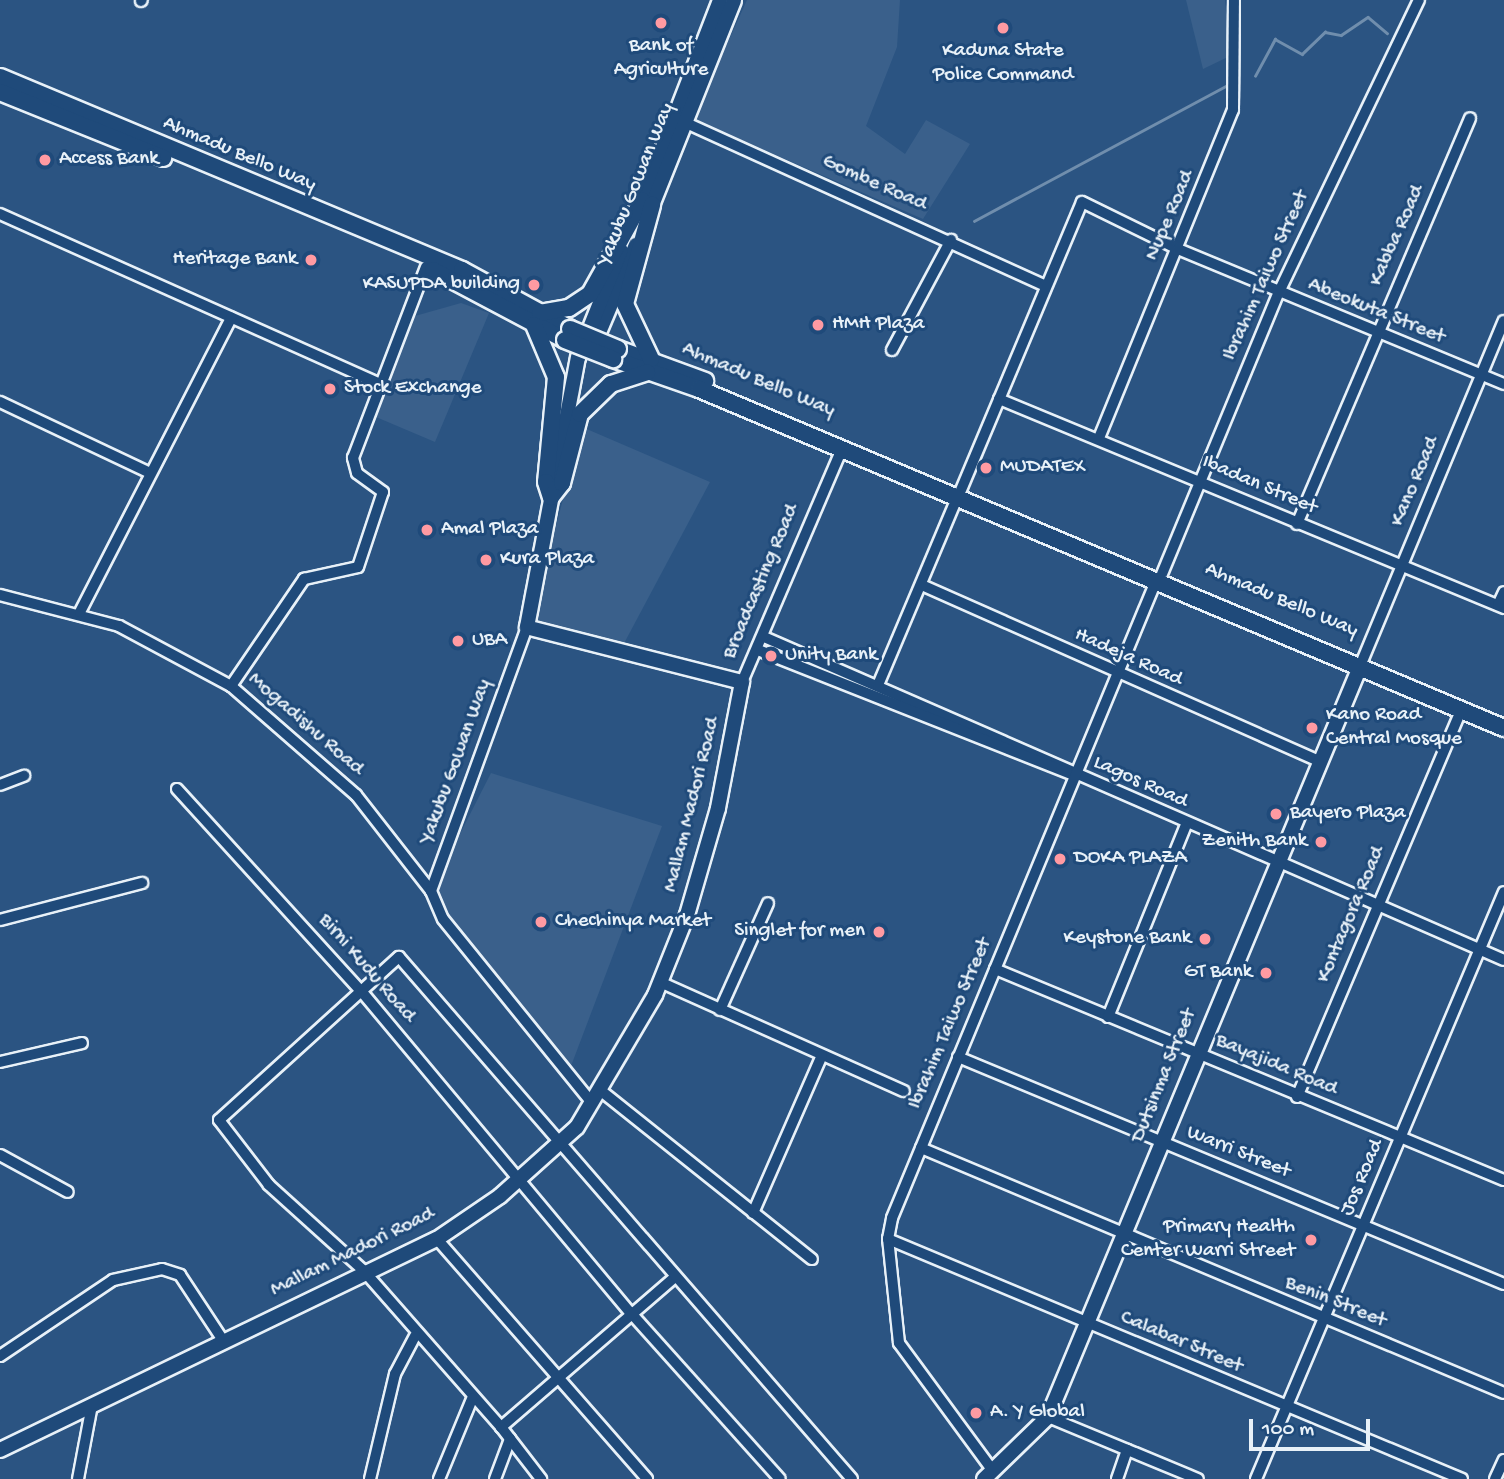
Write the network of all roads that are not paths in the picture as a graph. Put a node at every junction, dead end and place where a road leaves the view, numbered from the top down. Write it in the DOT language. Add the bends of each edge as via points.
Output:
graph roads {
  1 [pos="720,0"];
  2 [pos="734,0"];
  3 [pos="1234,0"];
  4 [pos="1419,0"];
  5 [pos="0,77"];
  6 [pos="0,92"];
  7 [pos="1470,118"];
  8 [pos="680,120"];
  9 [pos="647,203"];
  10 [pos="0,215"];
  11 [pos="951,240"];
  12 [pos="1178,249"];
  13 [pos="426,267"];
  14 [pos="1045,286"];
  15 [pos="1279,292"];
  16 [pos="231,318"];
  17 [pos="536,318"];
  18 [pos="1504,321"];
  19 [pos="1376,333"];
  20 [pos="892,350"];
  21 [pos="649,365"];
  22 [pos="1481,376"];
  23 [pos="380,384"];
  24 [pos="1504,384"];
  25 [pos="999,399"];
  26 [pos="0,402"];
  27 [pos="1099,438"];
  28 [pos="842,449"];
  29 [pos="148,472"];
  30 [pos="1201,481"];
  31 [pos="959,494"];
  32 [pos="551,497"];
  33 [pos="1297,523"];
  34 [pos="1402,566"];
  35 [pos="1159,578"];
  36 [pos="924,586"];
  37 [pos="1504,592"];
  38 [pos="0,594"];
  39 [pos="1501,606"];
  40 [pos="80,612"];
  41 [pos="527,627"];
  42 [pos="764,637"];
  43 [pos="758,650"];
  44 [pos="1361,664"];
  45 [pos="1118,675"];
  46 [pos="742,682"];
  47 [pos="878,685"];
  48 [pos="231,686"];
  49 [pos="1461,710"];
  50 [pos="1504,718"];
  51 [pos="1504,728"];
  52 [pos="1318,761"];
  53 [pos="1074,775"];
  54 [pos="24,776"];
  55 [pos="0,785"];
  56 [pos="177,789"];
  57 [pos="1186,825"];
  58 [pos="1276,865"];
  59 [pos="142,883"];
  60 [pos="431,891"];
  61 [pos="1504,892"];
  62 [pos="768,903"];
  63 [pos="1376,907"];
  64 [pos="0,919"];
  65 [pos="1480,950"];
  66 [pos="1504,960"];
  67 [pos="995,970"];
  68 [pos="660,982"];
  69 [pos="362,992"];
  70 [pos="720,1010"];
  71 [pos="1108,1017"];
  72 [pos="82,1043"];
  73 [pos="1196,1053"];
  74 [pos="821,1055"];
  75 [pos="958,1057"];
  76 [pos="0,1062"];
  77 [pos="904,1091"];
  78 [pos="596,1097"];
  79 [pos="1297,1097"];
  80 [pos="1401,1138"];
  81 [pos="1161,1142"];
  82 [pos="560,1143"];
  83 [pos="921,1148"];
  84 [pos="0,1155"];
  85 [pos="1503,1178"];
  86 [pos="519,1181"];
  87 [pos="68,1192"];
  88 [pos="753,1213"];
  89 [pos="1364,1225"];
  90 [pos="1124,1235"];
  91 [pos="437,1239"];
  92 [pos="888,1239"];
  93 [pos="812,1259"];
  94 [pos="363,1270"];
  95 [pos="675,1277"];
  96 [pos="1504,1284"];
  97 [pos="630,1312"];
  98 [pos="1326,1321"];
  99 [pos="1085,1324"];
  100 [pos="415,1336"];
  101 [pos="222,1339"];
  102 [pos="0,1356"];
  103 [pos="557,1375"];
  104 [pos="1504,1393"];
  105 [pos="472,1399"];
  106 [pos="92,1405"];
  107 [pos="1286,1407"];
  108 [pos="1048,1417"];
  109 [pos="501,1427"];
  110 [pos="510,1439"];
  111 [pos="0,1450"];
  112 [pos="1127,1450"];
  113 [pos="1504,1460"];
  114 [pos="989,1475"];
  115 [pos="78,1479"];
  116 [pos="370,1479"];
  117 [pos="439,1479"];
  118 [pos="495,1479"];
  119 [pos="541,1479"];
  120 [pos="647,1479"];
  121 [pos="780,1479"];
  122 [pos="852,1479"];
  123 [pos="1117,1479"];
  124 [pos="1198,1479"];
  125 [pos="1256,1479"];
  126 [pos="1462,1479"];
  127 [pos="1495,1479"];
  1 -- 8 [label="street, Yakubu Gowan Way"];
  2 -- 8 [label="street, Yakubu Gowan Way"];
  3 -- 12 [label="street, Nupe Road" via="1237,89 1219,152"];
  4 -- 15 [label="street, Ibrahim Taiwo Street"];
  5 -- 17 [label="main road, Ahmadu Bello Way" via="461,270"];
  6 -- 13 [label="main road, Ahmadu Bello Way"];
  7 -- 19 [label="street, Kabba Road"];
  8 -- 9 [label="street, Yakubu Gowan Way"];
  8 -- 11 [label="street, Gombe Road"];
  9 -- 17 [label="main road" via="590,294 569,308"];
  9 -- 21 [label="main road" via="625,304"];
  9 -- 32 [label="street, Yakubu Gowan Way" via="575,385"];
  10 -- 16 [label="street"];
  11 -- 14 [label="street, Gombe Road"];
  11 -- 20 [label="street"];
  12 -- 14 [label="street, Abeokuta Street" via="1082,202"];
  12 -- 15 [label="street, Abeokuta Street"];
  12 -- 27 [label="street, Nupe Road"];
  13 -- 17 [label="main road, Ahmadu Bello Way"];
  13 -- 23 [label="street"];
  14 -- 25 [label="street"];
  15 -- 19 [label="street, Abeokuta Street"];
  15 -- 30 [label="street, Ibrahim Taiwo Street"];
  16 -- 23 [label="street"];
  16 -- 29 [label="street"];
  17 -- 21 [label="main road, Ahmadu Bello Way, bridge"];
  17 -- 32 [label="main road" via="556,377 547,482"];
  18 -- 22 [label="street, Kano Road"];
  19 -- 22 [label="street, Abeokuta Street"];
  19 -- 33 [label="street, Kabba Road"];
  21 -- 28 [label="main road, Ahmadu Bello Way"];
  21 -- 31 [label="main road, Ahmadu Bello Way"];
  21 -- 32 [label="main road" via="611,384 580,414 562,483"];
  22 -- 24 [label="street, Abeokuta Street"];
  22 -- 34 [label="street, Kano Road"];
  23 -- 48 [label="street" via="352,465 383,492 358,567 304,579"];
  25 -- 27 [label="street, Ibadan Street"];
  25 -- 31 [label="street"];
  26 -- 29 [label="street"];
  27 -- 30 [label="street, Ibadan Street"];
  28 -- 31 [label="main road, Ahmadu Bello Way"];
  28 -- 42 [label="street, Broadcasting Road"];
  29 -- 40 [label="street"];
  30 -- 33 [label="street, Ibadan Street"];
  30 -- 35 [label="street, Ibrahim Taiwo Street"];
  31 -- 35 [label="main road, Ahmadu Bello Way"];
  31 -- 36 [label="street"];
  32 -- 41 [label="street, Yakubu Gowan Way"];
  33 -- 34 [label="street, Ibadan Street"];
  34 -- 39 [label="street, Ibadan Street"];
  34 -- 44 [label="street, Kano Road"];
  35 -- 44 [label="main road, Ahmadu Bello Way"];
  35 -- 45 [label="street, Ibrahim Taiwo Street"];
  36 -- 45 [label="street, Hadeja Road"];
  36 -- 47 [label="street"];
  37 -- 39 [label="street"];
  38 -- 40 [label="street, Mogadishu Road"];
  40 -- 48 [label="street, Mogadishu Road"];
  41 -- 46 [label="street, Broadcasting Road"];
  41 -- 60 [label="street, Yakubu Gowan Way"];
  42 -- 43 [label="street, Broadcasting Road"];
  42 -- 47 [label="street, Lagos Road"];
  43 -- 46 [label="street, Broadcasting Road"];
  43 -- 53 [label="street"];
  44 -- 49 [label="main road, Ahmadu Bello Way"];
  44 -- 50 [label="main road, Ahmadu Bello Way"];
  44 -- 52 [label="street, Dutsinma Street"];
  45 -- 52 [label="street, Hadeja Road"];
  45 -- 53 [label="street, Ibrahim Taiwo Street"];
  46 -- 68 [label="street, Mallam Madori Road" via="718,808"];
  47 -- 53 [label="street, Lagos Road" via="1064,764"];
  48 -- 60 [label="street, Mogadishu Road" via="356,795"];
  49 -- 51 [label="main road, Ahmadu Bello Way"];
  49 -- 63 [label="street, Kontagora Road"];
  52 -- 58 [label="street, Dutsinma Street"];
  53 -- 57 [label="street, Lagos Road"];
  53 -- 67 [label="street, Ibrahim Taiwo Street"];
  54 -- 55 [label="street"];
  56 -- 69 [label="street, Birni Kudu Road"];
  57 -- 58 [label="street, Lagos Road"];
  57 -- 71 [label="street"];
  58 -- 63 [label="street, Lagos Road"];
  58 -- 73 [label="street, Dutsinma Street"];
  59 -- 64 [label="street"];
  60 -- 78 [label="street" via="443,919"];
  61 -- 65 [label="street, Jos Road"];
  62 -- 70 [label="street"];
  63 -- 65 [label="street, Lagos Road"];
  63 -- 79 [label="street, Kontagora Road"];
  65 -- 66 [label="street, Lagos Road"];
  65 -- 80 [label="street, Jos Road"];
  67 -- 71 [label="street, Bayajida Road"];
  67 -- 75 [label="street, Ibrahim Taiwo Street"];
  68 -- 70 [label="street"];
  68 -- 78 [label="street, Mallam Madori Road"];
  69 -- 82 [label="street" via="399,957"];
  69 -- 86 [label="street, Birni Kudu Road"];
  69 -- 94 [label="street" via="286,1052 219,1120 279,1194"];
  70 -- 74 [label="street"];
  71 -- 73 [label="street, Bayajida Road"];
  72 -- 76 [label="street"];
  73 -- 79 [label="street, Bayajida Road"];
  73 -- 81 [label="street, Dutsinma Street"];
  74 -- 77 [label="street"];
  74 -- 88 [label="street"];
  75 -- 81 [label="street, Warri Street"];
  75 -- 83 [label="street, Ibrahim Taiwo Street"];
  78 -- 82 [label="street, Mallam Madori Road"];
  78 -- 88 [label="street"];
  79 -- 80 [label="street, Bayajida Road"];
  80 -- 85 [label="street, Bayajida Road"];
  80 -- 89 [label="street, Jos Road"];
  81 -- 89 [label="street, Warri Street"];
  81 -- 90 [label="street, Dutsinma Street"];
  82 -- 86 [label="street, Mallam Madori Road"];
  82 -- 95 [label="street"];
  83 -- 90 [label="street, Benin Street"];
  83 -- 92 [label="street, Ibrahim Taiwo Street"];
  84 -- 87 [label="street"];
  86 -- 91 [label="street, Mallam Madori Road"];
  86 -- 97 [label="street, Birni Kudu Road"];
  88 -- 93 [label="street"];
  89 -- 96 [label="street, Warri Street"];
  89 -- 98 [label="street, Jos Road"];
  90 -- 98 [label="street, Benin Street"];
  90 -- 99 [label="street, Dutsinma Street"];
  91 -- 94 [label="street, Mallam Madori Road"];
  91 -- 103 [label="street"];
  92 -- 99 [label="street, Calabar Street"];
  92 -- 114 [label="street, Ibrahim Taiwo Street" via="899,1343"];
  94 -- 100 [label="street"];
  94 -- 101 [label="street, Mallam Madori Road"];
  95 -- 97 [label="street"];
  95 -- 122 [label="street"];
  97 -- 103 [label="street"];
  97 -- 121 [label="street, Birni Kudu Road"];
  98 -- 104 [label="street, Benin Street"];
  98 -- 107 [label="street, Jos Road"];
  99 -- 107 [label="street, Calabar Street"];
  99 -- 108 [label="street, Dutsinma Street"];
  100 -- 105 [label="street"];
  100 -- 116 [label="street" via="395,1374"];
  101 -- 102 [label="street" via="180,1275 162,1269 113,1280"];
  101 -- 106 [label="street, Mallam Madori Road"];
  103 -- 109 [label="street"];
  103 -- 120 [label="street"];
  105 -- 109 [label="street"];
  105 -- 117 [label="street"];
  106 -- 111 [label="street, Mallam Madori Road"];
  106 -- 115 [label="street"];
  107 -- 125 [label="street, Jos Road"];
  107 -- 126 [label="street, Calabar Street"];
  108 -- 112 [label="street"];
  108 -- 114 [label="street, Dutsinma Street"];
  109 -- 110 [label="street"];
  110 -- 118 [label="street"];
  110 -- 119 [label="street"];
  112 -- 123 [label="street"];
  112 -- 124 [label="street"];
  113 -- 127 [label="street"];
}
